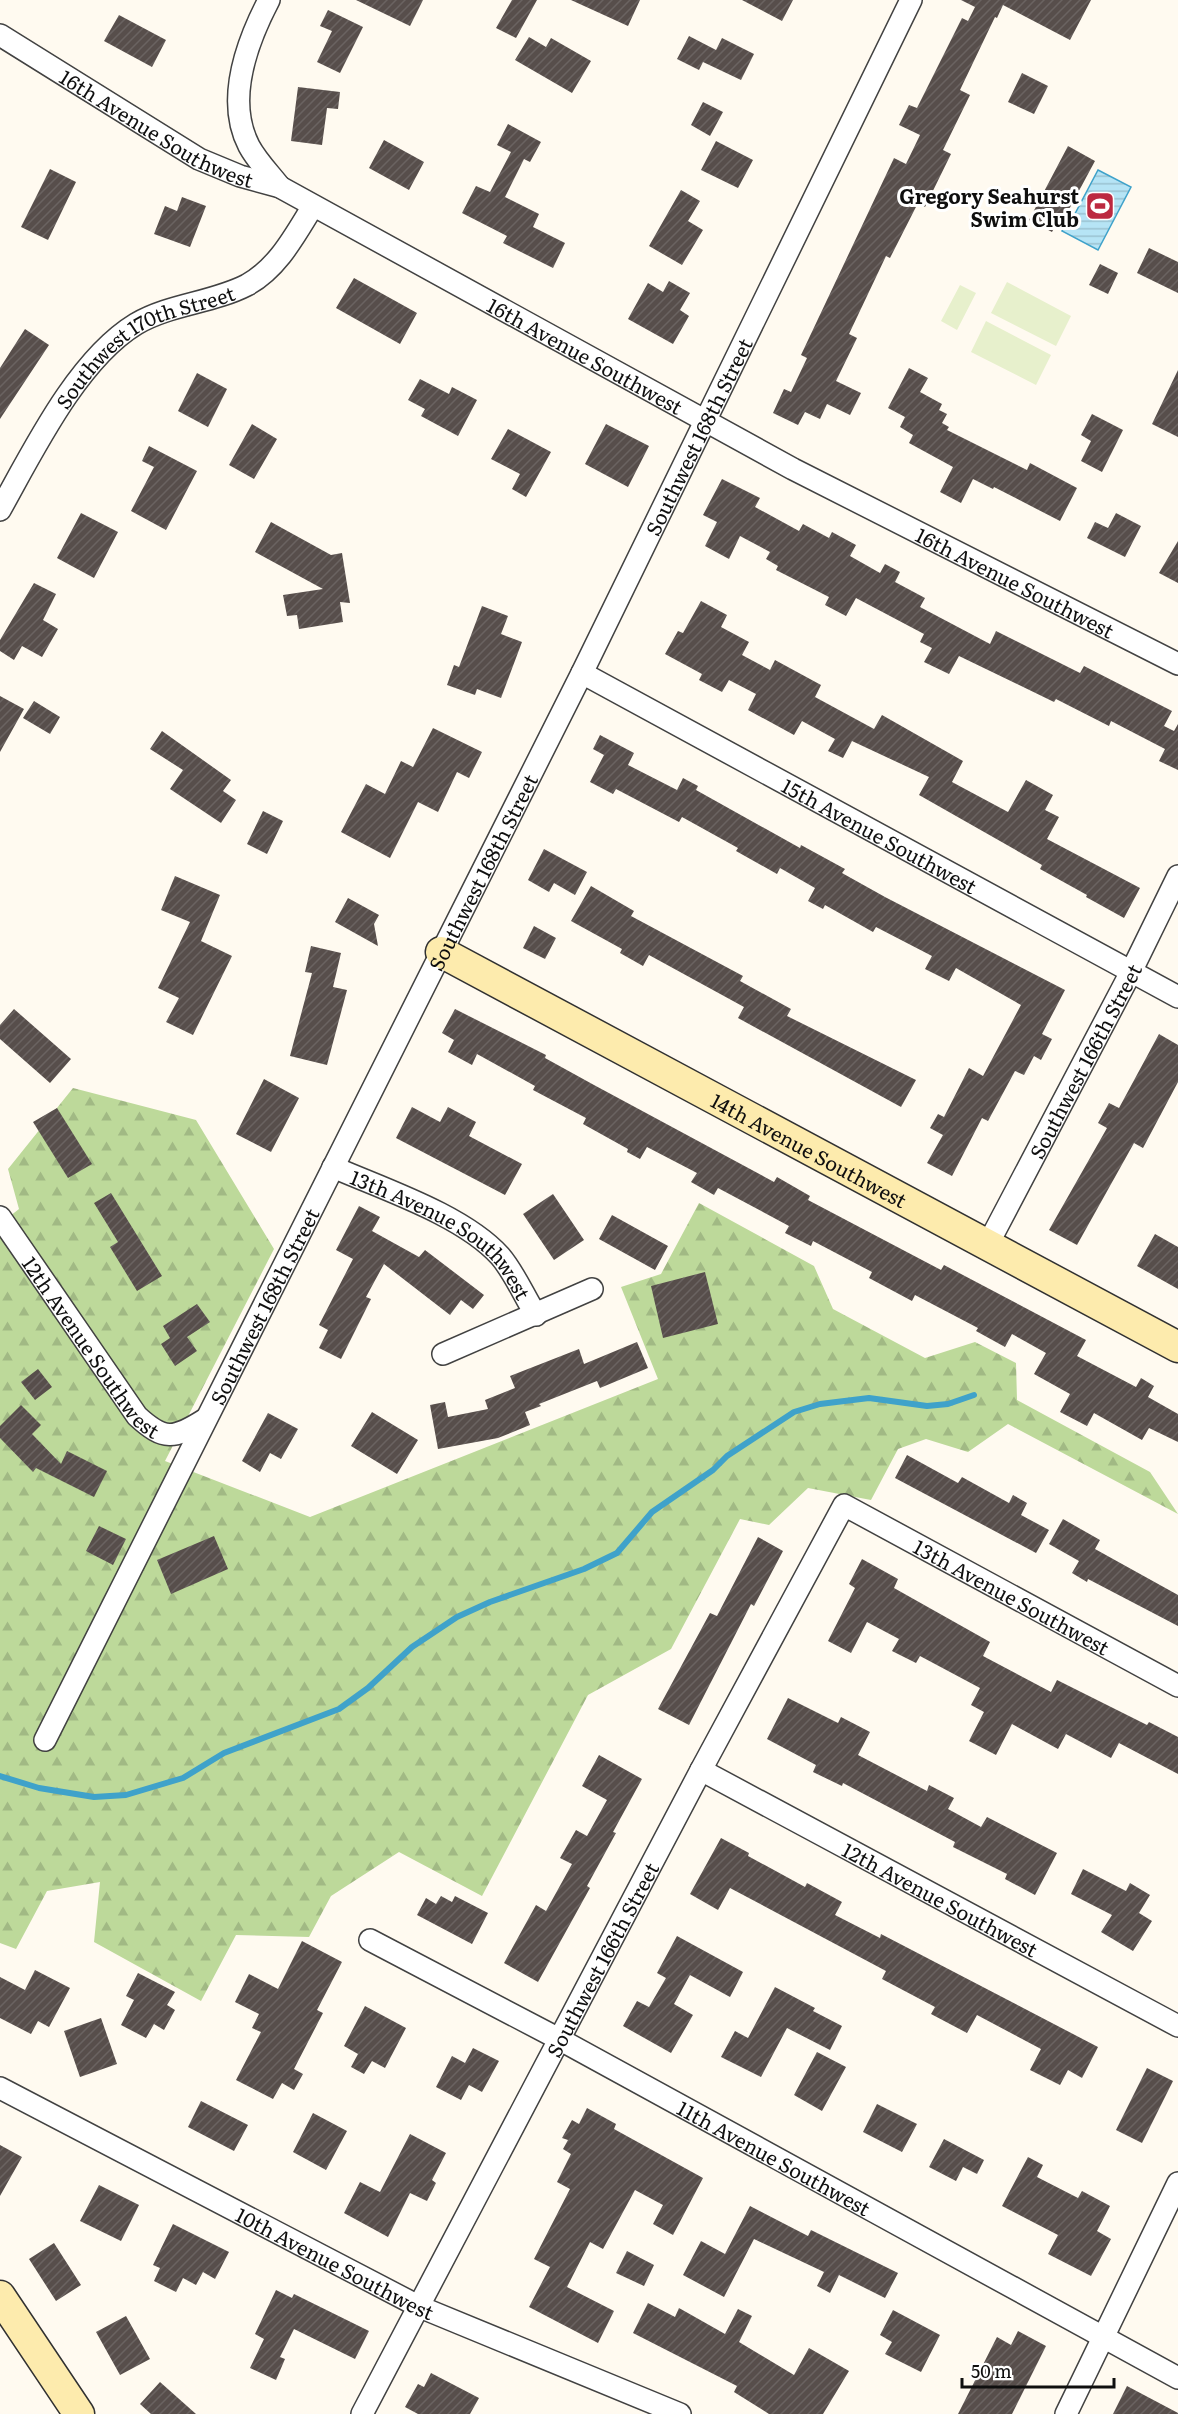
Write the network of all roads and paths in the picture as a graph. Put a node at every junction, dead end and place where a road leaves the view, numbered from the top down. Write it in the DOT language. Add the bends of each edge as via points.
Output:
graph roads {
  1 [pos="269,0"];
  2 [pos="911,0"];
  3 [pos="0,35"];
  4 [pos="280,187"];
  5 [pos="313,206"];
  6 [pos="706,422"];
  7 [pos="0,510"];
  8 [pos="1178,664"];
  9 [pos="582,673"];
  10 [pos="1178,876"];
  11 [pos="441,952"];
  12 [pos="1131,972"];
  13 [pos="1178,997"];
  14 [pos="333,1167"];
  15 [pos="0,1217"];
  16 [pos="988,1244"];
  17 [pos="592,1289"];
  18 [pos="536,1315"];
  19 [pos="1178,1347"];
  20 [pos="443,1354"];
  21 [pos="204,1420"];
  22 [pos="844,1505"];
  23 [pos="1178,1686"];
  24 [pos="45,1740"];
  25 [pos="701,1770"];
  26 [pos="370,1940"];
  27 [pos="1178,2026"];
  28 [pos="559,2039"];
  29 [pos="0,2088"];
  30 [pos="1178,2183"];
  31 [pos="0,2296"];
  32 [pos="420,2307"];
  33 [pos="1105,2338"];
  34 [pos="1178,2378"];
  35 [pos="79,2414"];
  36 [pos="363,2414"];
  37 [pos="680,2414"];
  38 [pos="1066,2414"];
  1 -- 4 [label="street" via="249,49 239,97 248,142"];
  2 -- 6 [label="street, Southwest 168th Street"];
  3 -- 4 [label="street, 16th Avenue Southwest" via="199,159"];
  4 -- 5 [label="street, 16th Avenue Southwest"];
  5 -- 6 [label="street, 16th Avenue Southwest"];
  5 -- 7 [label="street, Southwest 170th Street" via="287,249 246,285 158,313 111,344 91,364 48,425"];
  6 -- 8 [label="street, 16th Avenue Southwest"];
  6 -- 9 [label="street, Southwest 168th Street"];
  9 -- 11 [label="street, Southwest 168th Street"];
  9 -- 12 [label="street, 15th Avenue Southwest"];
  10 -- 12 [label="street, Southwest 166th Street"];
  11 -- 14 [label="street, Southwest 168th Street"];
  11 -- 16 [label="street, 14th Avenue Southwest"];
  12 -- 13 [label="street, 15th Avenue Southwest"];
  12 -- 16 [label="street, Southwest 166th Street"];
  14 -- 18 [label="street, 13th Avenue Southwest" via="441,1214 474,1235 500,1256"];
  14 -- 21 [label="street, Southwest 168th Street"];
  15 -- 21 [label="street, 12th Avenue Southwest" via="137,1416 159,1433 170,1436 184,1433"];
  16 -- 19 [label="street, 14th Avenue Southwest"];
  17 -- 18 [label="street"];
  18 -- 20 [label="street"];
  21 -- 24 [label="street, Southwest 168th Street"];
  22 -- 23 [label="street, 13th Avenue Southwest"];
  22 -- 25 [label="street, Southwest 166th Street"];
  25 -- 27 [label="street, 12th Avenue Southwest"];
  25 -- 28 [label="street, Southwest 166th Street"];
  26 -- 28 [label="street, 11th Avenue Southwest"];
  28 -- 32 [label="street, Southwest 166th Street"];
  28 -- 33 [label="street, 11th Avenue Southwest"];
  29 -- 32 [label="street, 10th Avenue Southwest"];
  30 -- 33 [label="street"];
  31 -- 35 [label="street"];
  32 -- 36 [label="street, Southwest 166th Street"];
  32 -- 37 [label="street, 10th Avenue Southwest"];
  33 -- 34 [label="street, 11th Avenue Southwest"];
  33 -- 38 [label="street"];
}
